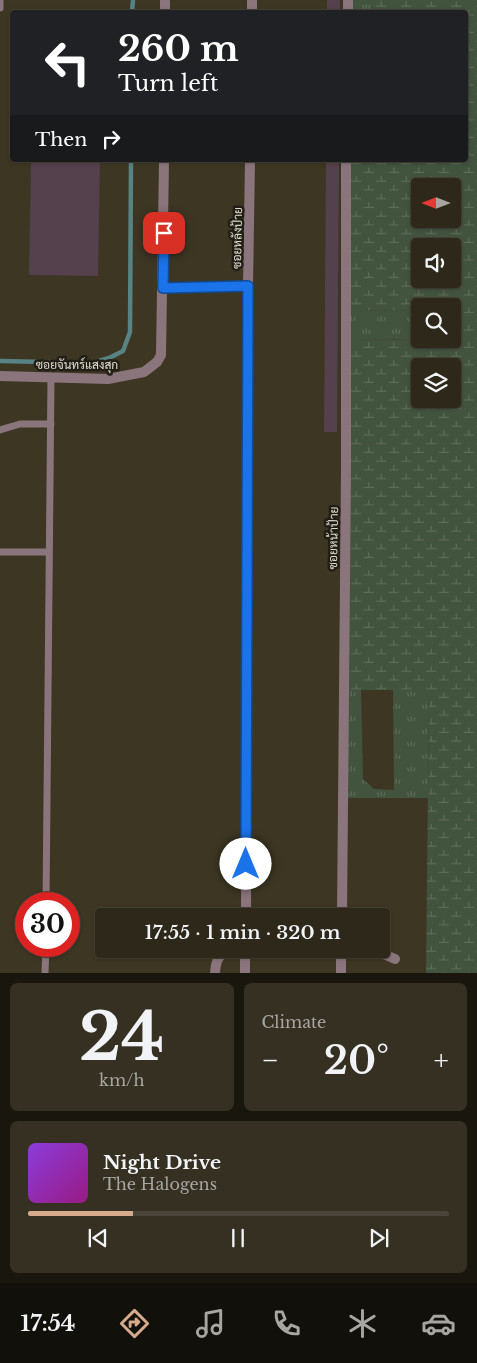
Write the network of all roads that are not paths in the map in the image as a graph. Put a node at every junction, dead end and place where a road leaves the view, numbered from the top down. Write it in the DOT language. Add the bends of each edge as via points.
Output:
graph roads {
  1 [pos="0,0"];
  2 [pos="0,8"];
  3 [pos="164,162"];
  4 [pos="250,162"];
  5 [pos="346,162"];
  6 [pos="248,286"];
  7 [pos="163,288"];
  8 [pos="0,376"];
  9 [pos="51,377"];
  10 [pos="51,424"];
  11 [pos="0,430"];
  12 [pos="0,552"];
  13 [pos="49,552"];
  14 [pos="46,892"];
  15 [pos="246,908"];
  16 [pos="342,908"];
  17 [pos="46,957"];
  18 [pos="390,957"];
  19 [pos="219,958"];
  20 [pos="245,958"];
  21 [pos="342,958"];
  22 [pos="395,959"];
  23 [pos="45,973"];
  24 [pos="215,973"];
  25 [pos="245,973"];
  26 [pos="341,973"];
  1 -- 2 [label="lane"];
  3 -- 7 [label="street, ซอยจันทร์แสงสุก"];
  4 -- 6 [label="street, ซอยหลังป้าย"];
  5 -- 16 [label="street, ซอยหน้าป้าย"];
  6 -- 7 [label="street"];
  6 -- 15 [label="street, ซอยหลังป้าย"];
  7 -- 9 [label="street, ซอยจันทร์แสงสุก" via="161,355 157,362 144,372 108,378"];
  8 -- 9 [label="street, ซอยจันทร์แสงสุก"];
  9 -- 10 [label="lane"];
  10 -- 11 [label="lane" via="20,424"];
  10 -- 13 [label="lane"];
  12 -- 13 [label="lane"];
  13 -- 14 [label="lane"];
  17 -- 23 [label="lane"];
  18 -- 22 [label="street"];
  19 -- 24 [label="street"];
  20 -- 25 [label="street"];
  21 -- 26 [label="street"];
}
